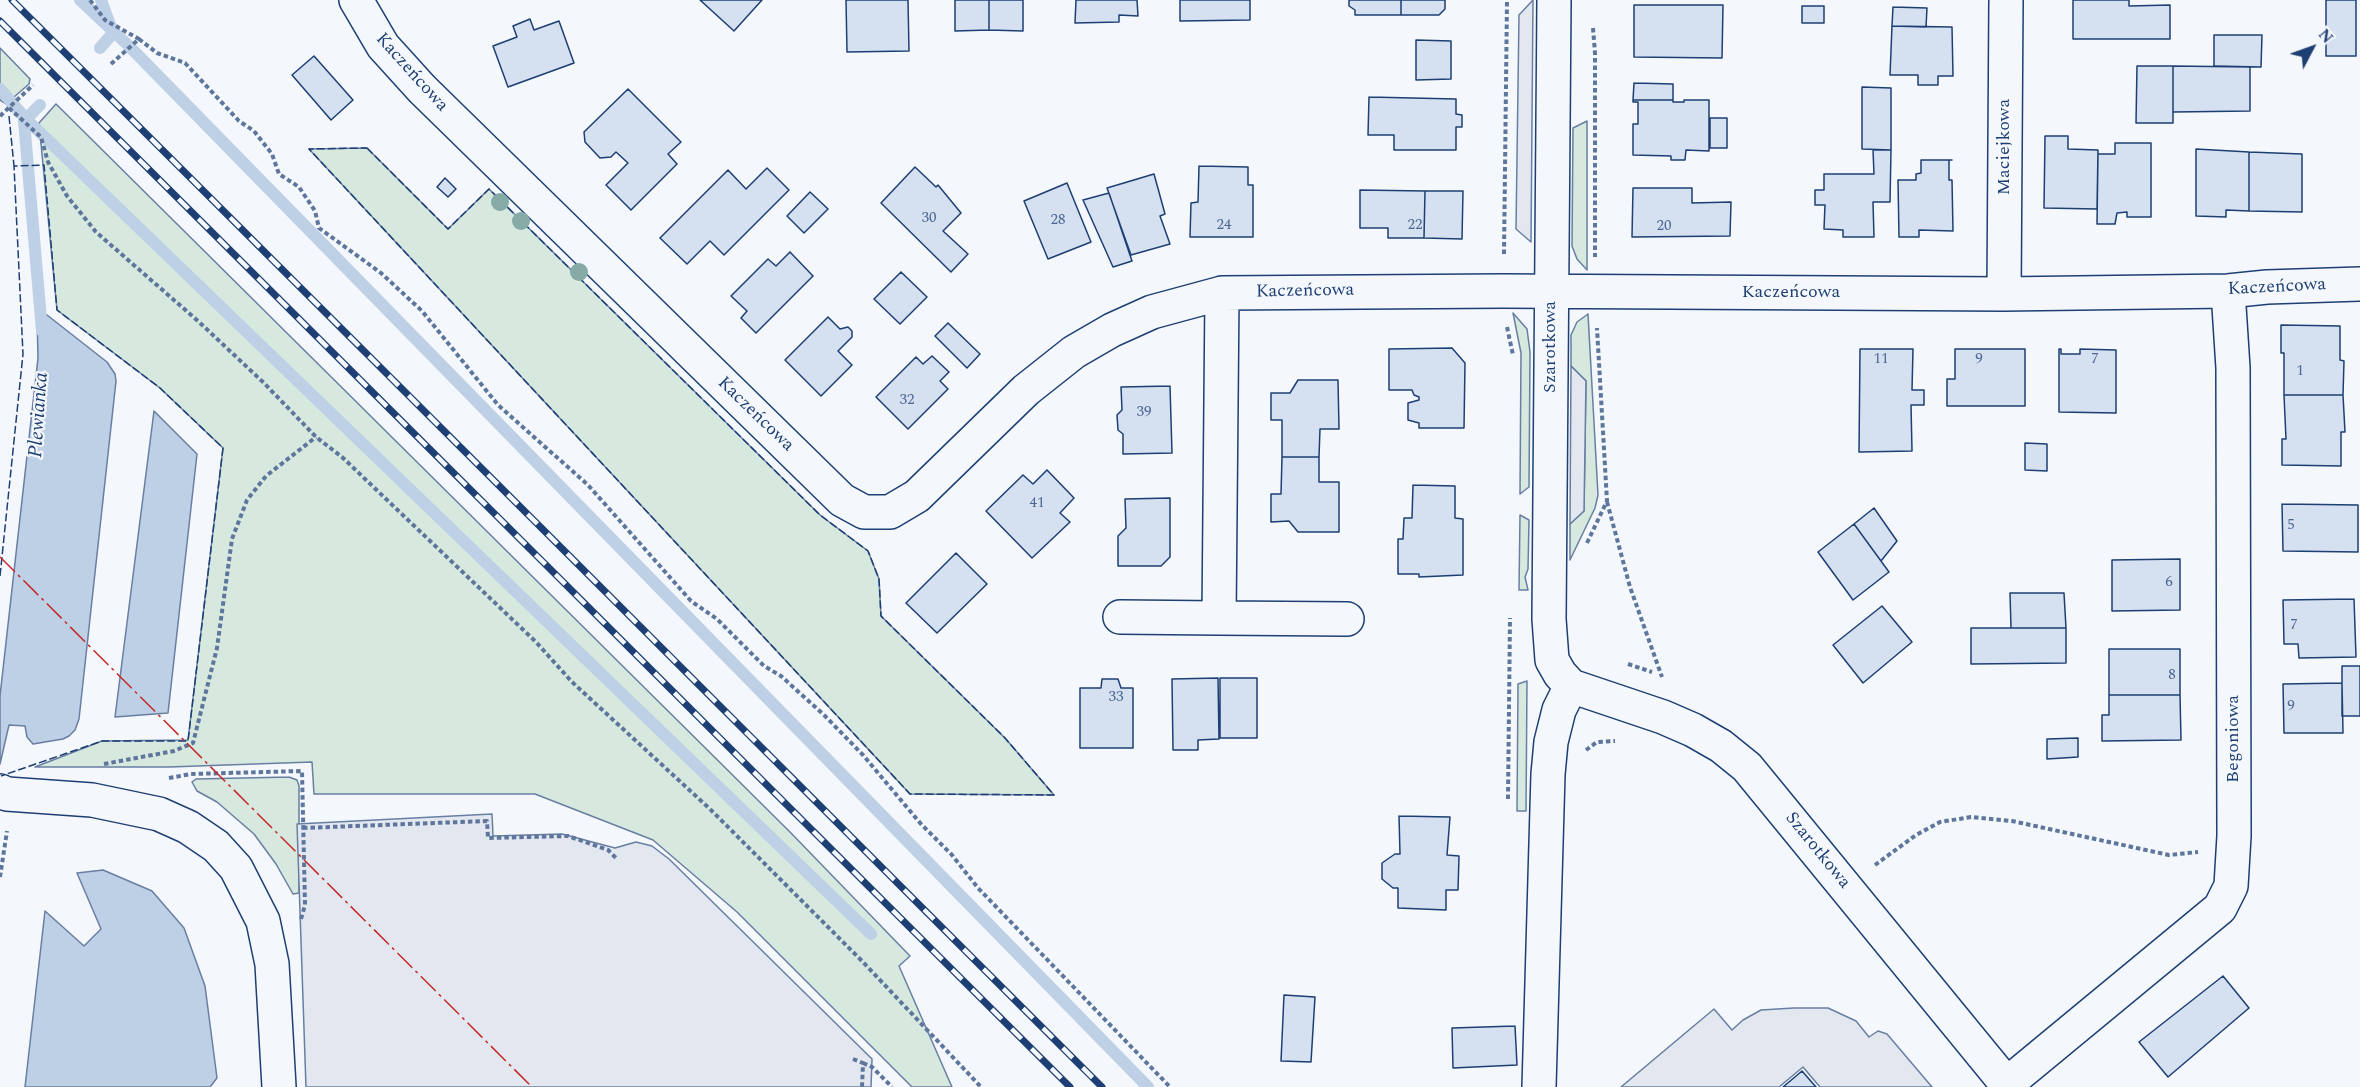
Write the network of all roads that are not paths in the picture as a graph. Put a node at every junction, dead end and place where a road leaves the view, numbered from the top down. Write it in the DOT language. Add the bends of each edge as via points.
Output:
graph roads {
  1 [pos="356,0"];
  2 [pos="1554,0"];
  3 [pos="2006,0"];
  4 [pos="2360,284"];
  5 [pos="1551,291"];
  6 [pos="2228,291"];
  7 [pos="1222,293"];
  8 [pos="2004,294"];
  9 [pos="1120,617"];
  10 [pos="1219,618"];
  11 [pos="1347,619"];
  12 [pos="1571,686"];
  13 [pos="4,793"];
  14 [pos="2008,1086"];
  15 [pos="279,1087"];
  16 [pos="1539,1087"];
  1 -- 7 [label="street, Kaczeńcowa" via="383,46 422,89 842,500 864,512 890,512 918,496 1026,390 1074,352 1152,312"];
  2 -- 5 [label="street, Szarotkowa"];
  3 -- 8 [label="street, Maciejkowa"];
  4 -- 6 [label="street, Kaczeńcowa"];
  5 -- 7 [label="street, Kaczeńcowa"];
  5 -- 8 [label="street, Kaczeńcowa"];
  5 -- 12 [label="street, Szarotkowa" via="1549,645 1552,660"];
  6 -- 8 [label="street, Kaczeńcowa"];
  6 -- 14 [label="street, Begoniowa" via="2233,368 2231,886 2220,908"];
  7 -- 10 [label="street"];
  9 -- 10 [label="street"];
  10 -- 11 [label="street"];
  12 -- 14 [label="street, Szarotkowa" via="1664,717 1721,746 1747,767"];
  12 -- 16 [label="street" via="1559,710 1548,774"];
  13 -- 15 [label="street" via="92,800 159,814 216,846 236,868 263,921 272,964"];
}
